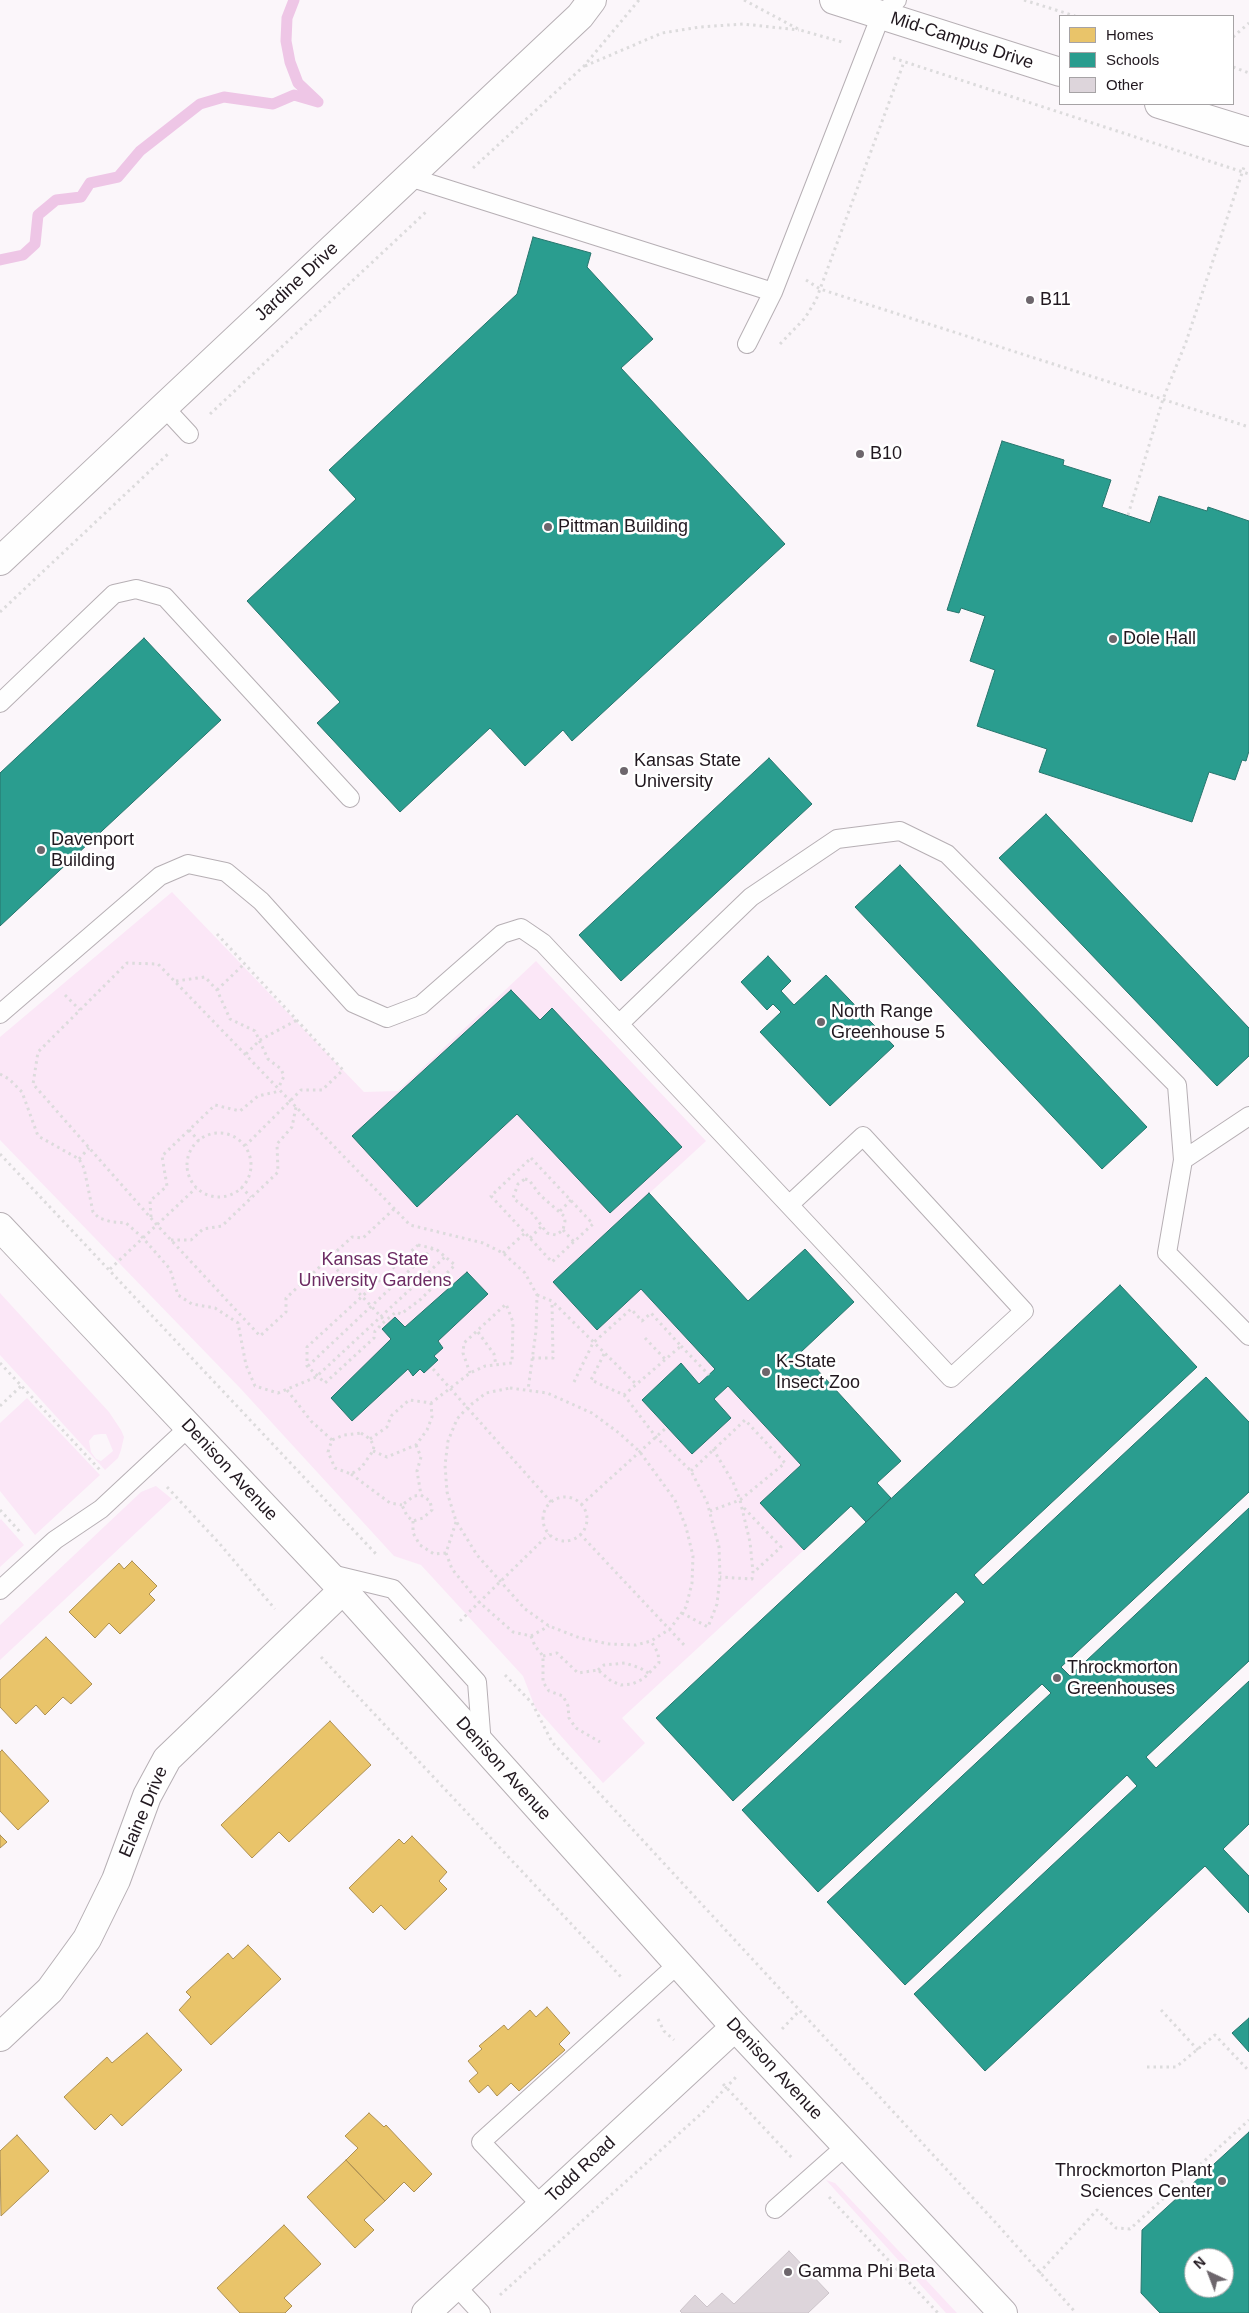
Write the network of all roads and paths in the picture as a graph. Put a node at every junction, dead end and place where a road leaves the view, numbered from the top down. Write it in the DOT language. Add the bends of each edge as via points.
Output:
graph roads {
  1 [pos="592,0"];
  2 [pos="639,0"];
  3 [pos="744,0"];
  4 [pos="834,0"];
  5 [pos="1024,0"];
  6 [pos="889,8"];
  7 [pos="1072,15"];
  8 [pos="1249,23"];
  9 [pos="800,30"];
  10 [pos="1234,36"];
  11 [pos="868,50"];
  12 [pos="904,62"];
  13 [pos="584,66"];
  14 [pos="1234,67"];
  15 [pos="1059,72"];
  16 [pos="1249,72"];
  17 [pos="1161,105"];
  18 [pos="1248,144"];
  19 [pos="1243,172"];
  20 [pos="1249,174"];
  21 [pos="409,177"];
  22 [pos="449,190"];
  23 [pos="784,266"];
  24 [pos="820,289"];
  25 [pos="773,292"];
  26 [pos="747,344"];
  27 [pos="778,346"];
  28 [pos="1163,399"];
  29 [pos="164,407"];
  30 [pos="1249,427"];
  31 [pos="189,434"];
  32 [pos="1128,515"];
  33 [pos="0,561"];
  34 [pos="0,612"];
  35 [pos="2,698"];
  36 [pos="350,798"];
  37 [pos="217,934"];
  38 [pos="244,964"];
  39 [pos="176,982"];
  40 [pos="217,990"];
  41 [pos="64,994"];
  42 [pos="80,1010"];
  43 [pos="0,1014"];
  44 [pos="297,1020"];
  45 [pos="619,1024"];
  46 [pos="260,1040"];
  47 [pos="246,1054"];
  48 [pos="0,1074"];
  49 [pos="280,1090"];
  50 [pos="289,1100"];
  51 [pos="296,1107"];
  52 [pos="1249,1116"];
  53 [pos="189,1130"];
  54 [pos="199,1141"];
  55 [pos="246,1145"];
  56 [pos="90,1148"];
  57 [pos="0,1154"];
  58 [pos="79,1159"];
  59 [pos="1184,1160"];
  60 [pos="511,1177"];
  61 [pos="518,1184"];
  62 [pos="241,1187"];
  63 [pos="196,1188"];
  64 [pos="251,1197"];
  65 [pos="571,1200"];
  66 [pos="789,1205"];
  67 [pos="394,1209"];
  68 [pos="560,1211"];
  69 [pos="151,1218"];
  70 [pos="157,1225"];
  71 [pos="0,1227"];
  72 [pos="541,1227"];
  73 [pos="563,1230"];
  74 [pos="525,1234"];
  75 [pos="143,1238"];
  76 [pos="530,1238"];
  77 [pos="171,1240"];
  78 [pos="574,1242"];
  79 [pos="433,1248"];
  80 [pos="503,1254"];
  81 [pos="446,1256"];
  82 [pos="328,1260"];
  83 [pos="110,1269"];
  84 [pos="536,1295"];
  85 [pos="362,1296"];
  86 [pos="552,1301"];
  87 [pos="371,1306"];
  88 [pos="381,1316"];
  89 [pos="242,1318"];
  90 [pos="385,1321"];
  91 [pos="238,1322"];
  92 [pos="478,1332"];
  93 [pos="1249,1336"];
  94 [pos="645,1338"];
  95 [pos="592,1342"];
  96 [pos="681,1346"];
  97 [pos="604,1354"];
  98 [pos="532,1358"];
  99 [pos="665,1360"];
  100 [pos="0,1363"];
  101 [pos="496,1365"];
  102 [pos="307,1366"];
  103 [pos="432,1369"];
  104 [pos="470,1374"];
  105 [pos="709,1375"];
  106 [pos="316,1377"];
  107 [pos="574,1382"];
  108 [pos="636,1384"];
  109 [pos="21,1386"];
  110 [pos="451,1389"];
  111 [pos="287,1390"];
  112 [pos="528,1390"];
  113 [pos="624,1395"];
  114 [pos="431,1403"];
  115 [pos="0,1406"];
  116 [pos="468,1407"];
  117 [pos="667,1427"];
  118 [pos="189,1428"];
  119 [pos="656,1437"];
  120 [pos="370,1439"];
  121 [pos="332,1440"];
  122 [pos="416,1445"];
  123 [pos="713,1450"];
  124 [pos="373,1451"];
  125 [pos="640,1452"];
  126 [pos="691,1471"];
  127 [pos="103,1473"];
  128 [pos="350,1474"];
  129 [pos="164,1484"];
  130 [pos="421,1495"];
  131 [pos="740,1500"];
  132 [pos="550,1502"];
  133 [pos="581,1504"];
  134 [pos="402,1505"];
  135 [pos="742,1506"];
  136 [pos="0,1510"];
  137 [pos="710,1511"];
  138 [pos="413,1521"];
  139 [pos="456,1522"];
  140 [pos="549,1534"];
  141 [pos="580,1534"];
  142 [pos="28,1541"];
  143 [pos="446,1553"];
  144 [pos="381,1560"];
  145 [pos="753,1572"];
  146 [pos="720,1577"];
  147 [pos="334,1581"];
  148 [pos="500,1583"];
  149 [pos="0,1590"];
  150 [pos="479,1602"];
  151 [pos="682,1613"];
  152 [pos="453,1617"];
  153 [pos="549,1626"];
  154 [pos="670,1629"];
  155 [pos="299,1633"];
  156 [pos="531,1636"];
  157 [pos="651,1641"];
  158 [pos="686,1647"];
  159 [pos="543,1656"];
  160 [pos="598,1670"];
  161 [pos="505,1674"];
  162 [pos="650,1674"];
  163 [pos="600,1742"];
  164 [pos="482,1746"];
  165 [pos="678,1964"];
  166 [pos="641,1998"];
  167 [pos="1161,2010"];
  168 [pos="735,2028"];
  169 [pos="0,2036"];
  170 [pos="1198,2050"];
  171 [pos="698,2061"];
  172 [pos="1147,2067"];
  173 [pos="1249,2071"];
  174 [pos="727,2088"];
  175 [pos="1249,2120"];
  176 [pos="846,2146"];
  177 [pos="810,2178"];
  178 [pos="542,2206"];
  179 [pos="775,2209"];
  180 [pos="1039,2273"];
  181 [pos="456,2286"];
  182 [pos="496,2299"];
  183 [pos="426,2313"];
  184 [pos="481,2313"];
  185 [pos="938,2313"];
  186 [pos="1003,2313"];
  187 [pos="1076,2313"];
  1 -- 21 [label="street, Jardine Drive" via="580,16"];
  2 -- 13 [label="path"];
  3 -- 9 [label="path"];
  4 -- 6 [label="street, Mid-Campus Drive"];
  5 -- 7 [label="path"];
  6 -- 11 [label="lane"];
  6 -- 15 [label="street, Mid-Campus Drive"];
  8 -- 10 [label="path"];
  9 -- 11 [label="path"];
  9 -- 13 [label="path" via="743,24 662,33"];
  11 -- 12 [label="path"];
  11 -- 23 [label="lane"];
  12 -- 19 [label="path"];
  12 -- 24 [label="path"];
  13 -- 22 [label="path"];
  14 -- 16 [label="path"];
  17 -- 18 [label="street"];
  18 -- 19 [label="path"];
  19 -- 20 [label="path"];
  19 -- 28 [label="path" via="1186,342"];
  21 -- 22 [label="lane"];
  21 -- 29 [label="street, Jardine Drive"];
  22 -- 25 [label="lane"];
  22 -- 31 [label="path"];
  23 -- 24 [label="path"];
  23 -- 25 [label="lane"];
  24 -- 27 [label="path" via="805,318"];
  24 -- 28 [label="path"];
  25 -- 26 [label="lane"];
  28 -- 30 [label="path"];
  28 -- 32 [label="path"];
  29 -- 31 [label="lane"];
  29 -- 33 [label="street, Jardine Drive"];
  31 -- 34 [label="path"];
  35 -- 36 [label="lane" via="114,594 136,589 165,596"];
  37 -- 38 [label="path"];
  38 -- 40 [label="path"];
  38 -- 44 [label="path"];
  39 -- 40 [label="path" via="205,977"];
  39 -- 42 [label="path" via="158,964 127,964"];
  39 -- 47 [label="path"];
  40 -- 46 [label="path" via="230,1019 255,1031"];
  41 -- 42 [label="path"];
  42 -- 56 [label="path" via="38,1052 33,1084"];
  43 -- 45 [label="lane" via="160,876 188,864 226,872 261,901 353,1003 387,1018 422,1005 502,934 521,928 543,943"];
  44 -- 46 [label="path"];
  44 -- 50 [label="path" via="343,1070 322,1090 301,1090"];
  45 -- 59 [label="lane" via="751,897 837,839 900,831 947,854 1177,1085"];
  45 -- 66 [label="lane"];
  46 -- 47 [label="path"];
  46 -- 49 [label="path" via="268,1058 281,1068 284,1076"];
  47 -- 49 [label="path"];
  48 -- 58 [label="path" via="22,1092 38,1136"];
  49 -- 50 [label="path"];
  49 -- 53 [label="path" via="258,1096 240,1111 215,1105"];
  50 -- 51 [label="path"];
  50 -- 55 [label="path"];
  51 -- 64 [label="path" via="292,1127 277,1144 278,1172"];
  51 -- 67 [label="path"];
  52 -- 59 [label="lane"];
  53 -- 54 [label="path"];
  53 -- 69 [label="path" via="162,1156 167,1186 150,1202"];
  54 -- 55 [label="path" via="207,1134 228,1133"];
  54 -- 63 [label="path" via="191,1148 187,1169"];
  55 -- 62 [label="path" via="252,1163 247,1182"];
  56 -- 58 [label="path"];
  56 -- 69 [label="path"];
  57 -- 83 [label="path"];
  58 -- 75 [label="path" via="84,1168 93,1212 100,1218 126,1224"];
  59 -- 93 [label="lane" via="1167,1252"];
  60 -- 61 [label="path"];
  60 -- 65 [label="path" via="532,1158"];
  60 -- 74 [label="path" via="491,1196"];
  61 -- 68 [label="path" via="529,1180"];
  61 -- 72 [label="path" via="513,1198 533,1214"];
  62 -- 63 [label="path" via="232,1195 213,1197"];
  62 -- 64 [label="path"];
  63 -- 70 [label="path"];
  64 -- 77 [label="path" via="222,1226 203,1229 191,1240"];
  65 -- 68 [label="path"];
  65 -- 78 [label="path" via="593,1224"];
  66 -- 66 [label="lane" via="952,1378 1024,1311 863,1136"];
  67 -- 80 [label="path" via="410,1225 483,1244"];
  67 -- 82 [label="path" via="363,1238 352,1237"];
  68 -- 73 [label="path" via="565,1221"];
  69 -- 70 [label="path"];
  70 -- 75 [label="path"];
  70 -- 77 [label="path"];
  71 -- 118 [label="street, Denison Avenue"];
  72 -- 73 [label="path" via="556,1235"];
  72 -- 76 [label="path"];
  73 -- 78 [label="path"];
  74 -- 76 [label="path"];
  74 -- 80 [label="path"];
  75 -- 83 [label="path"];
  75 -- 91 [label="path" via="170,1269 178,1295 192,1304 215,1308"];
  76 -- 78 [label="path" via="552,1262"];
  77 -- 89 [label="path"];
  79 -- 81 [label="path"];
  79 -- 85 [label="path" via="418,1245"];
  79 -- 87 [label="path"];
  80 -- 84 [label="path" via="525,1273"];
  81 -- 88 [label="path"];
  81 -- 90 [label="path" via="454,1265 421,1299"];
  82 -- 85 [label="path"];
  82 -- 89 [label="path" via="286,1298 286,1312 260,1336"];
  83 -- 144 [label="path"];
  84 -- 86 [label="path"];
  84 -- 98 [label="path"];
  85 -- 87 [label="path"];
  85 -- 102 [label="path" via="307,1347"];
  86 -- 95 [label="path"];
  86 -- 98 [label="path" via="553,1358"];
  87 -- 88 [label="path"];
  87 -- 102 [label="path"];
  88 -- 90 [label="path"];
  88 -- 106 [label="path"];
  89 -- 91 [label="path"];
  90 -- 106 [label="path" via="375,1331 374,1338 325,1383"];
  91 -- 111 [label="path" via="246,1365 255,1386 278,1394"];
  92 -- 101 [label="path" via="494,1354"];
  92 -- 101 [label="path" via="506,1304 513,1322 512,1363"];
  92 -- 104 [label="path" via="464,1343 463,1353"];
  94 -- 99 [label="path"];
  95 -- 96 [label="path" via="631,1309 642,1321 651,1313"];
  95 -- 97 [label="path"];
  95 -- 107 [label="path"];
  96 -- 99 [label="path"];
  96 -- 105 [label="path"];
  97 -- 108 [label="path"];
  97 -- 113 [label="path" via="591,1380"];
  98 -- 112 [label="path"];
  99 -- 108 [label="path"];
  100 -- 109 [label="path"];
  101 -- 104 [label="path"];
  102 -- 106 [label="path"];
  103 -- 110 [label="path"];
  104 -- 110 [label="path"];
  106 -- 111 [label="path"];
  108 -- 113 [label="path"];
  109 -- 115 [label="path"];
  109 -- 127 [label="path"];
  110 -- 114 [label="path"];
  110 -- 116 [label="path"];
  111 -- 121 [label="path" via="311,1421"];
  112 -- 116 [label="path" via="510,1388 486,1393"];
  112 -- 125 [label="path" via="568,1400 592,1413"];
  113 -- 119 [label="path"];
  114 -- 120 [label="path" via="409,1400 402,1404 391,1416 388,1427"];
  114 -- 122 [label="path" via="432,1417"];
  116 -- 132 [label="path"];
  116 -- 139 [label="path" via="457,1419 447,1449 447,1492"];
  117 -- 119 [label="path"];
  118 -- 147 [label="street, Denison Avenue"];
  118 -- 149 [label="lane" via="101,1509 55,1540"];
  119 -- 125 [label="path"];
  119 -- 126 [label="path"];
  120 -- 121 [label="path" via="361,1433"];
  120 -- 124 [label="path"];
  121 -- 128 [label="path" via="328,1452 334,1468"];
  122 -- 124 [label="path" via="387,1457"];
  122 -- 130 [label="path" via="421,1457 418,1471"];
  123 -- 126 [label="path"];
  123 -- 131 [label="path"];
  123 -- 131 [label="path" via="745,1420 785,1463"];
  124 -- 128 [label="path" via="361,1468"];
  125 -- 133 [label="path"];
  125 -- 151 [label="path" via="675,1500 686,1527 693,1556 692,1583"];
  126 -- 137 [label="path"];
  128 -- 134 [label="path" via="390,1503"];
  129 -- 155 [label="path"];
  130 -- 134 [label="path"];
  130 -- 138 [label="path" via="430,1501 432,1510"];
  131 -- 135 [label="path"];
  131 -- 137 [label="path"];
  132 -- 133 [label="path" via="563,1497"];
  132 -- 140 [label="path" via="543,1514"];
  133 -- 141 [label="path" via="586,1523"];
  134 -- 138 [label="path"];
  135 -- 145 [label="path"];
  135 -- 145 [label="path" via="781,1547"];
  136 -- 142 [label="path"];
  137 -- 146 [label="path" via="719,1547"];
  138 -- 143 [label="path" via="413,1533 420,1544 434,1554"];
  139 -- 143 [label="path"];
  139 -- 148 [label="path"];
  140 -- 141 [label="path" via="561,1540"];
  140 -- 148 [label="path"];
  141 -- 154 [label="path"];
  143 -- 150 [label="path" via="452,1570"];
  145 -- 146 [label="path" via="752,1579"];
  146 -- 151 [label="path" via="717,1604 708,1627"];
  147 -- 155 [label="street, Elaine Drive"];
  147 -- 164 [label="street, Denison Avenue"];
  147 -- 164 [label="lane" via="393,1589 445,1646 477,1682"];
  148 -- 150 [label="path"];
  148 -- 153 [label="path" via="525,1610"];
  150 -- 152 [label="path" via="458,1623"];
  150 -- 156 [label="path" via="513,1632"];
  151 -- 154 [label="path"];
  153 -- 156 [label="path"];
  153 -- 157 [label="path" via="580,1638 609,1644 636,1646"];
  154 -- 157 [label="path"];
  154 -- 158 [label="path"];
  155 -- 166 [label="path"];
  155 -- 169 [label="street, Elaine Drive" via="167,1759 147,1796 116,1880 87,1939 50,1990"];
  156 -- 159 [label="path"];
  157 -- 162 [label="path" via="659,1662"];
  159 -- 160 [label="path" via="556,1653 578,1673"];
  159 -- 163 [label="path" via="543,1682 549,1691 563,1696 576,1728"];
  160 -- 162 [label="path" via="625,1663"];
  160 -- 162 [label="path" via="621,1685 632,1684"];
  161 -- 180 [label="path" via="532,1703 552,1742 996,2222"];
  164 -- 165 [label="street, Denison Avenue"];
  165 -- 166 [label="lane"];
  165 -- 168 [label="street, Denison Avenue"];
  166 -- 171 [label="path" via="656,2014 664,2031"];
  166 -- 178 [label="lane" via="480,2142"];
  167 -- 170 [label="path"];
  168 -- 171 [label="street, Todd Road"];
  168 -- 176 [label="street, Denison Avenue"];
  170 -- 172 [label="path" via="1176,2067"];
  170 -- 173 [label="path" via="1215,2035"];
  171 -- 174 [label="path"];
  171 -- 178 [label="street, Todd Road"];
  174 -- 177 [label="path"];
  174 -- 182 [label="path"];
  175 -- 180 [label="path" via="1130,2230 1116,2228 1097,2210"];
  176 -- 177 [label="lane"];
  176 -- 186 [label="street, Denison Avenue"];
  177 -- 179 [label="lane"];
  177 -- 185 [label="path"];
  178 -- 181 [label="street, Todd Road"];
  180 -- 187 [label="path"];
  181 -- 183 [label="street, Todd Road"];
  181 -- 184 [label="lane"];
}
